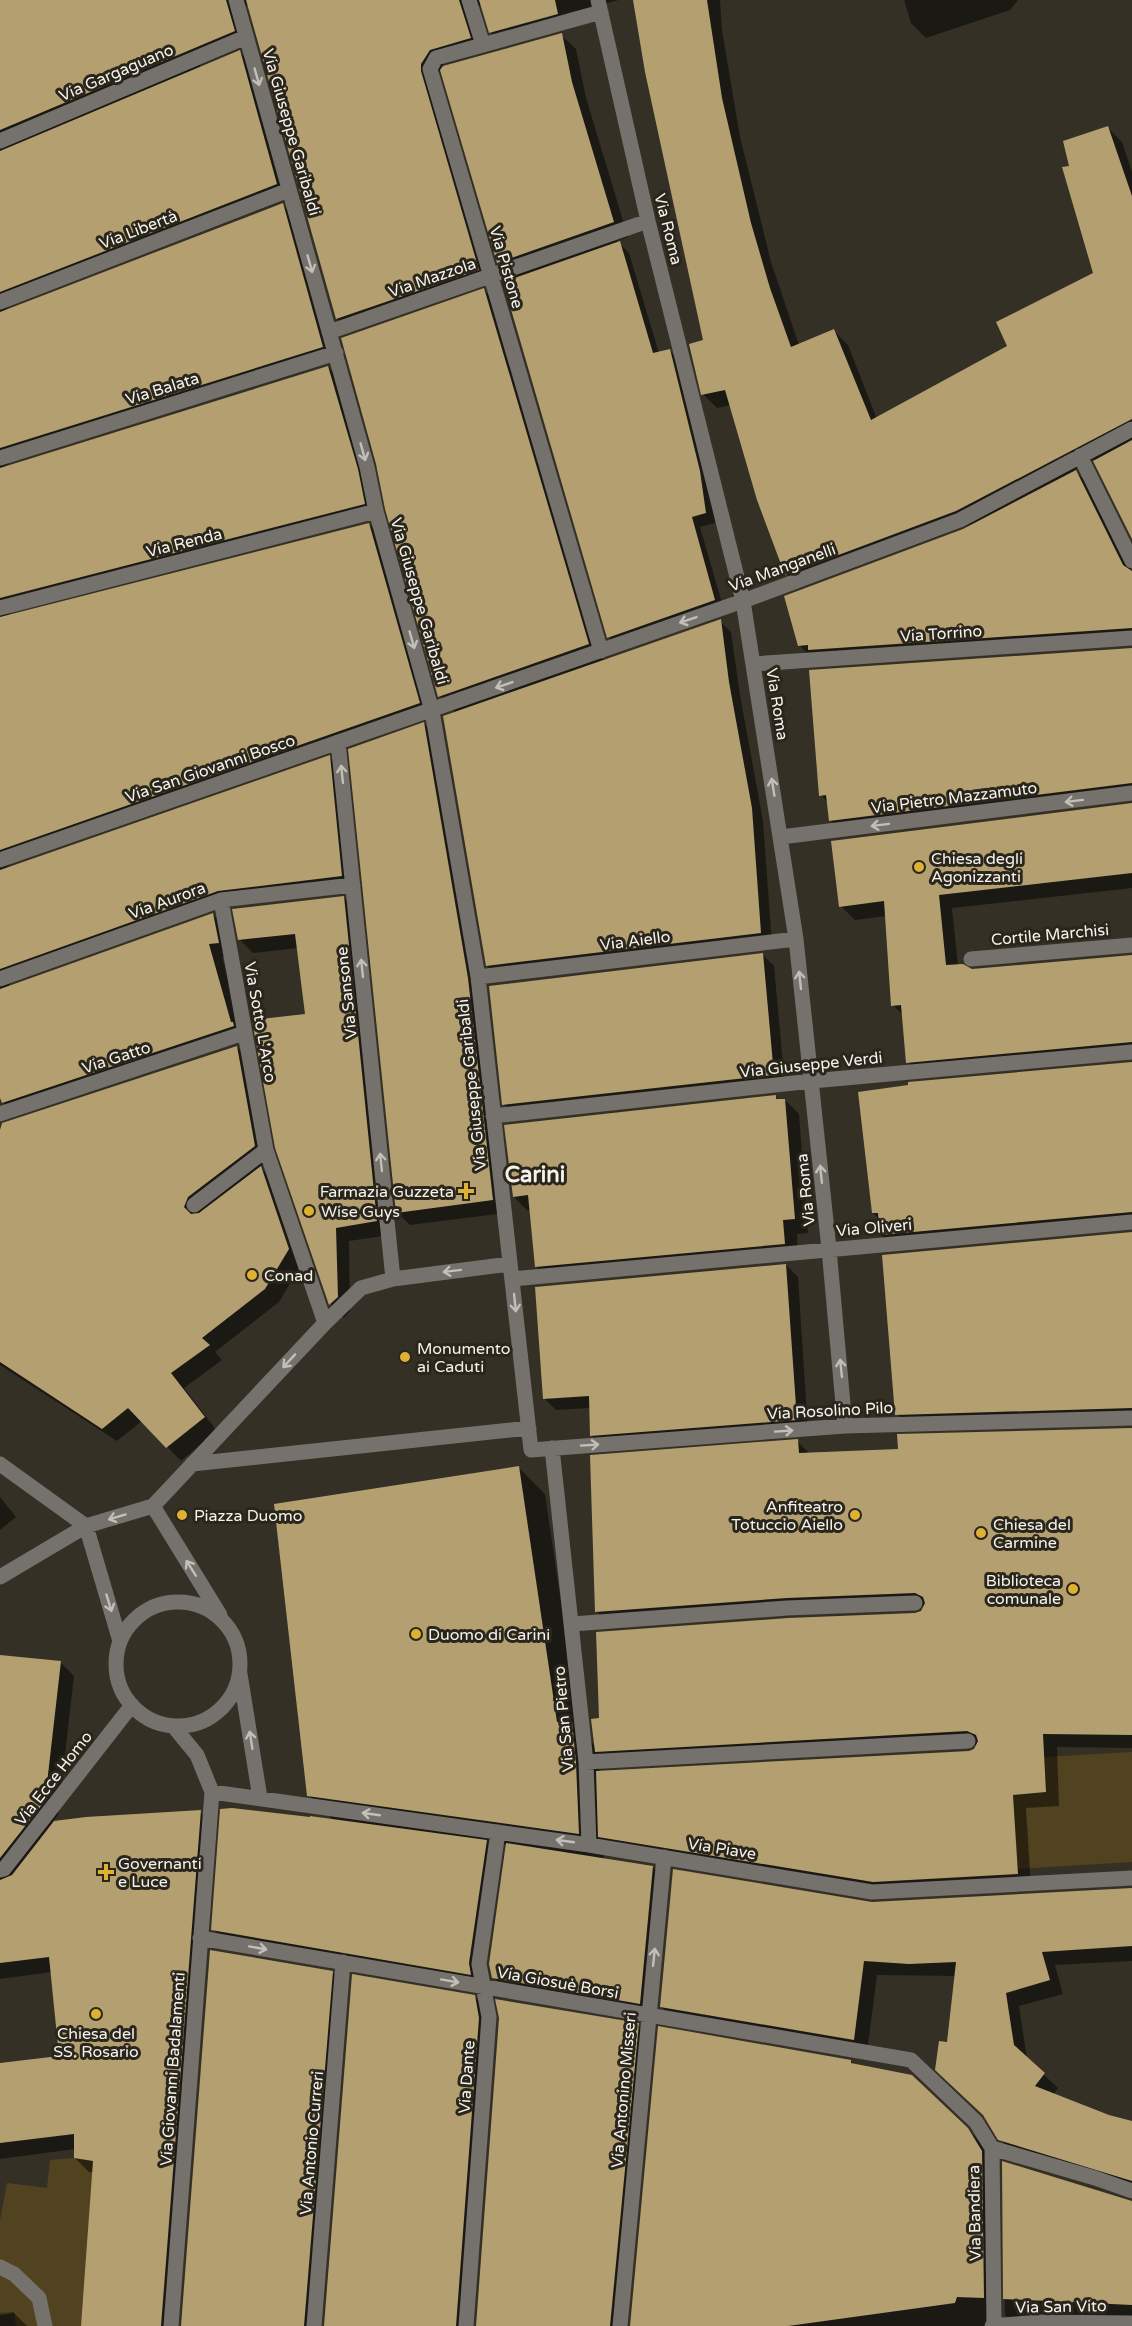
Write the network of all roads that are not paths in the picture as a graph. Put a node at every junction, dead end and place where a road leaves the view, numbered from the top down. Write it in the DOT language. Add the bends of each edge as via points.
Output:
graph roads {
  1 [pos="236,0"];
  2 [pos="469,0"];
  3 [pos="599,6"];
  4 [pos="246,37"];
  5 [pos="483,45"];
  6 [pos="0,141"];
  7 [pos="289,190"];
  8 [pos="648,221"];
  9 [pos="490,276"];
  10 [pos="0,302"];
  11 [pos="330,332"];
  12 [pos="336,353"];
  13 [pos="1132,429"];
  14 [pos="1080,456"];
  15 [pos="0,458"];
  16 [pos="376,511"];
  17 [pos="1132,561"];
  18 [pos="744,601"];
  19 [pos="0,608"];
  20 [pos="1132,638"];
  21 [pos="602,651"];
  22 [pos="753,664"];
  23 [pos="432,711"];
  24 [pos="338,742"];
  25 [pos="1132,793"];
  26 [pos="781,837"];
  27 [pos="0,860"];
  28 [pos="353,885"];
  29 [pos="221,900"];
  30 [pos="796,939"];
  31 [pos="1132,945"];
  32 [pos="971,959"];
  33 [pos="477,977"];
  34 [pos="0,979"];
  35 [pos="244,1034"];
  36 [pos="1132,1052"];
  37 [pos="812,1081"];
  38 [pos="0,1114"];
  39 [pos="493,1116"];
  40 [pos="266,1150"];
  41 [pos="194,1204"];
  42 [pos="1132,1222"];
  43 [pos="829,1249"];
  44 [pos="511,1272"];
  45 [pos="393,1279"];
  46 [pos="325,1323"];
  47 [pos="1132,1418"];
  48 [pos="845,1426"];
  49 [pos="529,1428"];
  50 [pos="552,1448"];
  51 [pos="531,1449"];
  52 [pos="0,1464"];
  53 [pos="192,1464"];
  54 [pos="153,1506"];
  55 [pos="86,1527"];
  56 [pos="0,1577"];
  57 [pos="915,1603"];
  58 [pos="222,1618"];
  59 [pos="572,1624"];
  60 [pos="119,1638"];
  61 [pos="240,1674"];
  62 [pos="132,1706"];
  63 [pos="174,1727"];
  64 [pos="968,1741"];
  65 [pos="586,1762"];
  66 [pos="212,1792"];
  67 [pos="260,1798"];
  68 [pos="498,1832"];
  69 [pos="589,1845"];
  70 [pos="664,1857"];
  71 [pos="0,1870"];
  72 [pos="1132,1878"];
  73 [pos="200,1938"];
  74 [pos="343,1962"];
  75 [pos="484,1987"];
  76 [pos="648,2015"];
  77 [pos="911,2061"];
  78 [pos="992,2148"];
  79 [pos="1132,2191"];
  80 [pos="0,2267"];
  81 [pos="1123,2324"];
  82 [pos="45,2326"];
  83 [pos="171,2326"];
  84 [pos="314,2326"];
  85 [pos="466,2326"];
  86 [pos="620,2326"];
  87 [pos="993,2326"];
  1 -- 4 [label="street, Via Giuseppe Garibaldi"];
  2 -- 5 [label="street"];
  3 -- 5 [label="street, Via Pistone"];
  3 -- 8 [label="street, Via Roma"];
  4 -- 6 [label="street, Via Gargaguano"];
  4 -- 7 [label="street, Via Giuseppe Garibaldi, one-way"];
  5 -- 9 [label="street, Via Pistone" via="436,58 430,69"];
  7 -- 10 [label="street, Via Libertà"];
  7 -- 11 [label="street, Via Giuseppe Garibaldi, one-way"];
  8 -- 9 [label="street, Via Mazzola"];
  8 -- 18 [label="street, Via Roma"];
  9 -- 11 [label="street, Via Mazzola"];
  9 -- 21 [label="street, Via Pistone"];
  11 -- 12 [label="street, Via Giuseppe Garibaldi"];
  12 -- 15 [label="street, Via Balata"];
  12 -- 16 [label="street, Via Giuseppe Garibaldi, one-way"];
  13 -- 14 [label="street, Via Manganelli"];
  14 -- 17 [label="street"];
  14 -- 18 [label="street, Via Manganelli" via="960,520"];
  16 -- 19 [label="street, Via Renda"];
  16 -- 23 [label="street, Via Giuseppe Garibaldi, one-way"];
  18 -- 21 [label="street, Via Manganelli, one-way"];
  18 -- 22 [label="street, Via Roma"];
  20 -- 22 [label="street, Via Torrino"];
  21 -- 23 [label="street, Via Manganelli, one-way"];
  26 -- 22 [label="street, Via Roma, one-way"];
  23 -- 24 [label="street, Via San Giovanni Bosco"];
  23 -- 33 [label="street, Via Giuseppe Garibaldi"];
  24 -- 27 [label="street, Via San Giovanni Bosco"];
  28 -- 24 [label="street, Via Sansone, one-way"];
  25 -- 26 [label="street, Via Pietro Mazzamuto, one-way"];
  26 -- 30 [label="street, Via Roma"];
  28 -- 29 [label="street, Via Aurora"];
  45 -- 28 [label="street, Via Sansone, one-way"];
  29 -- 34 [label="street, Via Aurora"];
  29 -- 35 [label="street, Via Sotto L'Arco"];
  30 -- 33 [label="street, Via Aiello"];
  37 -- 30 [label="street, Via Roma, one-way"];
  31 -- 32 [label="street, Cortile Marchisi"];
  33 -- 39 [label="street, Via Giuseppe Garibaldi"];
  35 -- 38 [label="street, Via Gatto"];
  35 -- 40 [label="street, Via Sotto L'Arco"];
  36 -- 37 [label="street, Via Giuseppe Verdi"];
  37 -- 39 [label="street, Via Giuseppe Verdi"];
  43 -- 37 [label="street, Via Roma, one-way"];
  39 -- 44 [label="street, Via Giuseppe Garibaldi"];
  40 -- 41 [label="street"];
  40 -- 46 [label="street, Via Sotto L'Arco"];
  42 -- 43 [label="street, Via Oliveri"];
  43 -- 44 [label="street, Via Oliveri"];
  48 -- 43 [label="street, Via Roma, one-way"];
  44 -- 45 [label="street, one-way"];
  44 -- 49 [label="street, Via Giuseppe Garibaldi, one-way"];
  45 -- 46 [label="street" via="361,1288"];
  46 -- 53 [label="street, one-way"];
  47 -- 48 [label="street, Via Rosolino Pilo"];
  50 -- 48 [label="street, Via Rosolino Pilo, one-way"];
  49 -- 51 [label="street, Via Giuseppe Garibaldi"];
  49 -- 53 [label="street"];
  50 -- 51 [label="street, Via Rosolino Pilo"];
  50 -- 59 [label="street, Via San Pietro"];
  52 -- 55 [label="street"];
  53 -- 54 [label="street"];
  54 -- 55 [label="street, one-way"];
  58 -- 54 [label="street, one-way"];
  55 -- 56 [label="street"];
  55 -- 60 [label="street, one-way"];
  57 -- 59 [label="street"];
  58 -- 60 [label="street" via="196,1603 165,1601 138,1614"];
  58 -- 61 [label="street" via="238,1644"];
  59 -- 65 [label="street, Via San Pietro"];
  60 -- 62 [label="street" via="115,1668 123,1697"];
  61 -- 63 [label="street" via="228,1702 204,1721"];
  67 -- 61 [label="street, one-way"];
  62 -- 63 [label="street" via="145,1718"];
  62 -- 71 [label="street, Via Ecce Homo"];
  63 -- 66 [label="street" via="197,1755"];
  64 -- 65 [label="street"];
  65 -- 69 [label="street, Via San Pietro"];
  66 -- 67 [label="street, Via Piave"];
  66 -- 73 [label="street, Via Giovanni Badalamenti"];
  68 -- 67 [label="street, Via Piave, one-way"];
  69 -- 68 [label="street, Via Piave, one-way"];
  68 -- 75 [label="street, Via Dante" via="479,1964"];
  69 -- 70 [label="street, Via Piave"];
  70 -- 72 [label="street, Via Piave" via="872,1892"];
  76 -- 70 [label="street, Via Antonino Misseri, one-way"];
  73 -- 74 [label="street, Via Giosuè Borsi, one-way"];
  73 -- 83 [label="street, Via Giovanni Badalamenti"];
  74 -- 75 [label="street, Via Giosuè Borsi, one-way"];
  74 -- 84 [label="street, Via Antonio Curreri"];
  75 -- 76 [label="street, Via Giosuè Borsi"];
  75 -- 85 [label="street, Via Dante" via="489,2017"];
  76 -- 77 [label="street, Via Giosuè Borsi"];
  76 -- 86 [label="street, Via Antonino Misseri"];
  77 -- 78 [label="street, Via Bandiera" via="976,2122"];
  78 -- 79 [label="street"];
  78 -- 87 [label="street, Via Bandiera"];
  80 -- 82 [label="street" via="14,2274 39,2298"];
  81 -- 87 [label="street, Via San Vito" via="1038,2322"];
}
